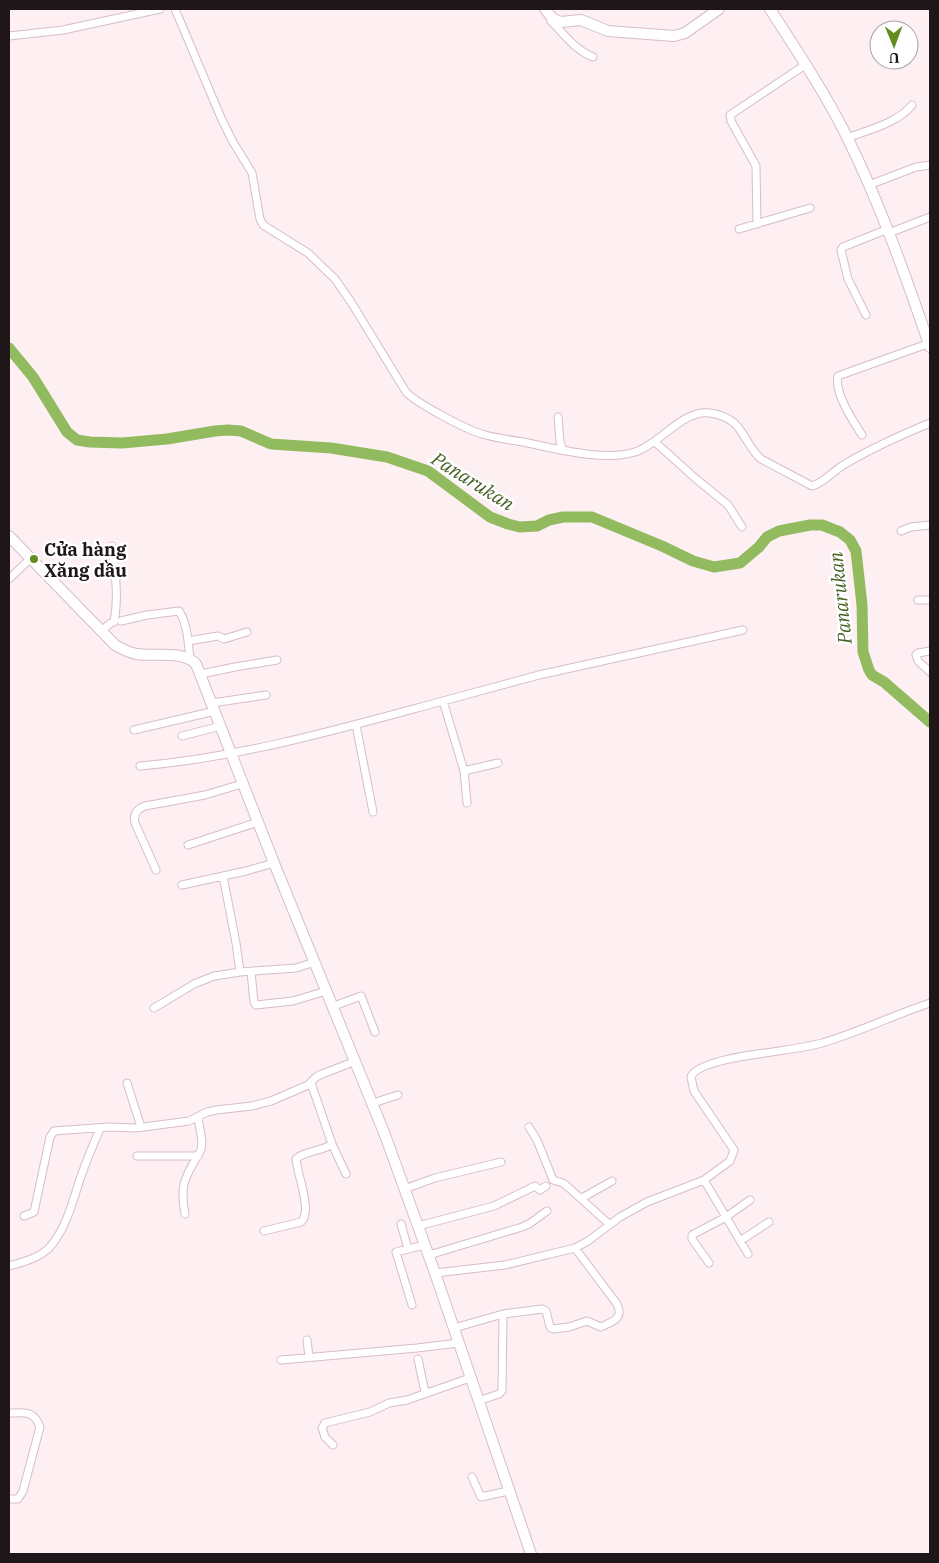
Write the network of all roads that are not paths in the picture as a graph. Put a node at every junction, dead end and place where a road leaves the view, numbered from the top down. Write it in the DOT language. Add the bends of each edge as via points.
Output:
graph roads {
  1 [pos="160,9"];
  2 [pos="175,9"];
  3 [pos="545,9"];
  4 [pos="719,9"];
  5 [pos="770,9"];
  6 [pos="553,19"];
  7 [pos="9,36"];
  8 [pos="593,57"];
  9 [pos="805,65"];
  10 [pos="912,105"];
  11 [pos="847,138"];
  12 [pos="930,166"];
  13 [pos="869,185"];
  14 [pos="810,208"];
  15 [pos="930,217"];
  16 [pos="757,224"];
  17 [pos="739,229"];
  18 [pos="889,231"];
  19 [pos="866,316"];
  20 [pos="930,345"];
  21 [pos="558,416"];
  22 [pos="930,423"];
  23 [pos="862,436"];
  24 [pos="655,442"];
  25 [pos="562,450"];
  26 [pos="930,525"];
  27 [pos="742,527"];
  28 [pos="901,531"];
  29 [pos="9,536"];
  30 [pos="112,546"];
  31 [pos="31,558"];
  32 [pos="9,578"];
  33 [pos="918,600"];
  34 [pos="930,600"];
  35 [pos="121,622"];
  36 [pos="743,630"];
  37 [pos="100,631"];
  38 [pos="247,632"];
  39 [pos="188,641"];
  40 [pos="930,651"];
  41 [pos="190,659"];
  42 [pos="277,660"];
  43 [pos="930,672"];
  44 [pos="201,674"];
  45 [pos="266,695"];
  46 [pos="442,701"];
  47 [pos="214,707"];
  48 [pos="356,725"];
  49 [pos="221,726"];
  50 [pos="134,730"];
  51 [pos="182,736"];
  52 [pos="231,752"];
  53 [pos="498,763"];
  54 [pos="140,766"];
  55 [pos="464,772"];
  56 [pos="242,784"];
  57 [pos="467,803"];
  58 [pos="373,812"];
  59 [pos="258,822"];
  60 [pos="188,845"];
  61 [pos="274,862"];
  62 [pos="156,870"];
  63 [pos="223,876"];
  64 [pos="182,885"];
  65 [pos="315,962"];
  66 [pos="240,972"];
  67 [pos="251,972"];
  68 [pos="326,991"];
  69 [pos="930,1004"];
  70 [pos="334,1006"];
  71 [pos="154,1008"];
  72 [pos="375,1032"];
  73 [pos="356,1061"];
  74 [pos="311,1082"];
  75 [pos="127,1084"];
  76 [pos="398,1095"];
  77 [pos="373,1103"];
  78 [pos="198,1118"];
  79 [pos="142,1127"];
  80 [pos="529,1127"];
  81 [pos="100,1128"];
  82 [pos="332,1144"];
  83 [pos="137,1156"];
  84 [pos="198,1156"];
  85 [pos="502,1162"];
  86 [pos="346,1174"];
  87 [pos="704,1180"];
  88 [pos="612,1181"];
  89 [pos="546,1186"];
  90 [pos="404,1189"];
  91 [pos="582,1198"];
  92 [pos="750,1200"];
  93 [pos="546,1211"];
  94 [pos="185,1214"];
  95 [pos="24,1216"];
  96 [pos="726,1217"];
  97 [pos="769,1222"];
  98 [pos="401,1224"];
  99 [pos="609,1224"];
  100 [pos="418,1226"];
  101 [pos="264,1231"];
  102 [pos="740,1241"];
  103 [pos="575,1248"];
  104 [pos="408,1249"];
  105 [pos="427,1250"];
  106 [pos="748,1254"];
  107 [pos="709,1263"];
  108 [pos="9,1266"];
  109 [pos="435,1273"];
  110 [pos="412,1305"];
  111 [pos="503,1314"];
  112 [pos="454,1328"];
  113 [pos="307,1340"];
  114 [pos="459,1343"];
  115 [pos="308,1357"];
  116 [pos="418,1359"];
  117 [pos="281,1360"];
  118 [pos="470,1378"];
  119 [pos="425,1392"];
  120 [pos="478,1401"];
  121 [pos="9,1413"];
  122 [pos="333,1446"];
  123 [pos="472,1477"];
  124 [pos="508,1491"];
  125 [pos="9,1499"];
  126 [pos="530,1554"];
  1 -- 7 [label="street" via="59,30"];
  2 -- 25 [label="street" via="222,120 252,173 262,222 266,228 308,254 335,279 409,395 482,434"];
  3 -- 6 [label="street"];
  4 -- 6 [label="street" via="688,32 677,36 608,31 581,20 561,22"];
  5 -- 9 [label="street"];
  6 -- 8 [label="street" via="551,21 581,52"];
  9 -- 11 [label="street"];
  9 -- 16 [label="street" via="730,115 756,166"];
  10 -- 11 [label="street" via="894,119"];
  11 -- 13 [label="street"];
  12 -- 13 [label="street" via="916,167"];
  13 -- 18 [label="street"];
  14 -- 16 [label="street"];
  15 -- 18 [label="street"];
  16 -- 17 [label="street"];
  18 -- 19 [label="street" via="841,250 848,279"];
  18 -- 20 [label="street"];
  20 -- 23 [label="street" via="838,376 844,403"];
  21 -- 25 [label="street"];
  22 -- 24 [label="street" via="842,465 813,486 761,459 736,424 724,416 704,412 694,415"];
  24 -- 25 [label="street" via="638,451 619,455"];
  24 -- 27 [label="street" via="728,504"];
  26 -- 28 [label="street"];
  29 -- 31 [label="street"];
  30 -- 37 [label="street" via="116,615 114,622"];
  31 -- 32 [label="street"];
  31 -- 37 [label="street"];
  33 -- 34 [label="street"];
  35 -- 39 [label="street" via="178,611"];
  36 -- 46 [label="street" via="539,674"];
  37 -- 41 [label="street" via="115,645 131,653"];
  38 -- 39 [label="street" via="224,639 218,636"];
  39 -- 41 [label="street"];
  40 -- 43 [label="street" via="916,656"];
  41 -- 44 [label="street"];
  42 -- 44 [label="street"];
  44 -- 47 [label="street"];
  45 -- 47 [label="street"];
  46 -- 48 [label="street"];
  46 -- 55 [label="street"];
  47 -- 49 [label="street"];
  47 -- 50 [label="street"];
  48 -- 52 [label="street"];
  48 -- 58 [label="street"];
  49 -- 51 [label="street"];
  49 -- 52 [label="street"];
  52 -- 54 [label="street"];
  52 -- 56 [label="street"];
  53 -- 55 [label="street"];
  55 -- 57 [label="street"];
  56 -- 59 [label="street"];
  56 -- 62 [label="street" via="206,795 145,806 137,811 134,822"];
  59 -- 60 [label="street"];
  59 -- 61 [label="street"];
  61 -- 63 [label="street"];
  61 -- 65 [label="street"];
  63 -- 64 [label="street"];
  63 -- 66 [label="street"];
  65 -- 67 [label="street" via="296,968"];
  65 -- 68 [label="street"];
  66 -- 67 [label="street"];
  66 -- 71 [label="street" via="203,980"];
  67 -- 68 [label="street" via="256,1004 293,1002"];
  68 -- 70 [label="street"];
  69 -- 87 [label="street" via="821,1043 737,1057 692,1073 694,1091 734,1150 730,1162"];
  70 -- 72 [label="street" via="361,996"];
  70 -- 73 [label="street"];
  73 -- 74 [label="street" via="316,1076"];
  73 -- 77 [label="street"];
  74 -- 78 [label="street" via="263,1104 216,1110"];
  74 -- 82 [label="street"];
  75 -- 79 [label="street"];
  76 -- 77 [label="street"];
  77 -- 90 [label="street"];
  78 -- 79 [label="street"];
  78 -- 84 [label="street" via="202,1141"];
  79 -- 81 [label="street"];
  80 -- 91 [label="street" via="553,1180"];
  81 -- 95 [label="street" via="52,1133 34,1212"];
  81 -- 108 [label="street" via="73,1203 54,1240 39,1256"];
  82 -- 86 [label="street"];
  82 -- 101 [label="street" via="296,1159 306,1215 304,1219"];
  83 -- 84 [label="street"];
  84 -- 94 [label="street" via="184,1182"];
  85 -- 90 [label="street"];
  87 -- 96 [label="street"];
  87 -- 99 [label="street" via="647,1202"];
  88 -- 91 [label="street"];
  89 -- 100 [label="street" via="540,1190 535,1186 483,1210"];
  90 -- 100 [label="street"];
  91 -- 99 [label="street"];
  92 -- 96 [label="street"];
  93 -- 105 [label="street" via="522,1227"];
  96 -- 102 [label="street"];
  96 -- 107 [label="street" via="692,1236"];
  97 -- 102 [label="street"];
  98 -- 104 [label="street"];
  99 -- 103 [label="street"];
  100 -- 105 [label="street"];
  102 -- 106 [label="street"];
  103 -- 109 [label="street" via="505,1266"];
  103 -- 111 [label="street" via="617,1304 619,1317 601,1327 586,1321 555,1329 550,1327 544,1309"];
  104 -- 105 [label="street"];
  104 -- 110 [label="street" via="396,1254"];
  105 -- 109 [label="street"];
  109 -- 112 [label="street"];
  111 -- 112 [label="street"];
  111 -- 120 [label="street" via="502,1391"];
  112 -- 114 [label="street"];
  113 -- 115 [label="street"];
  114 -- 115 [label="street"];
  114 -- 118 [label="street"];
  115 -- 117 [label="street"];
  116 -- 119 [label="street"];
  118 -- 119 [label="street"];
  118 -- 120 [label="street"];
  119 -- 122 [label="street" via="370,1412 325,1423 322,1428 325,1437"];
  120 -- 124 [label="street"];
  121 -- 125 [label="street" via="31,1414 40,1427 23,1491 18,1499"];
  123 -- 124 [label="street" via="481,1497"];
  124 -- 126 [label="street"];
}
